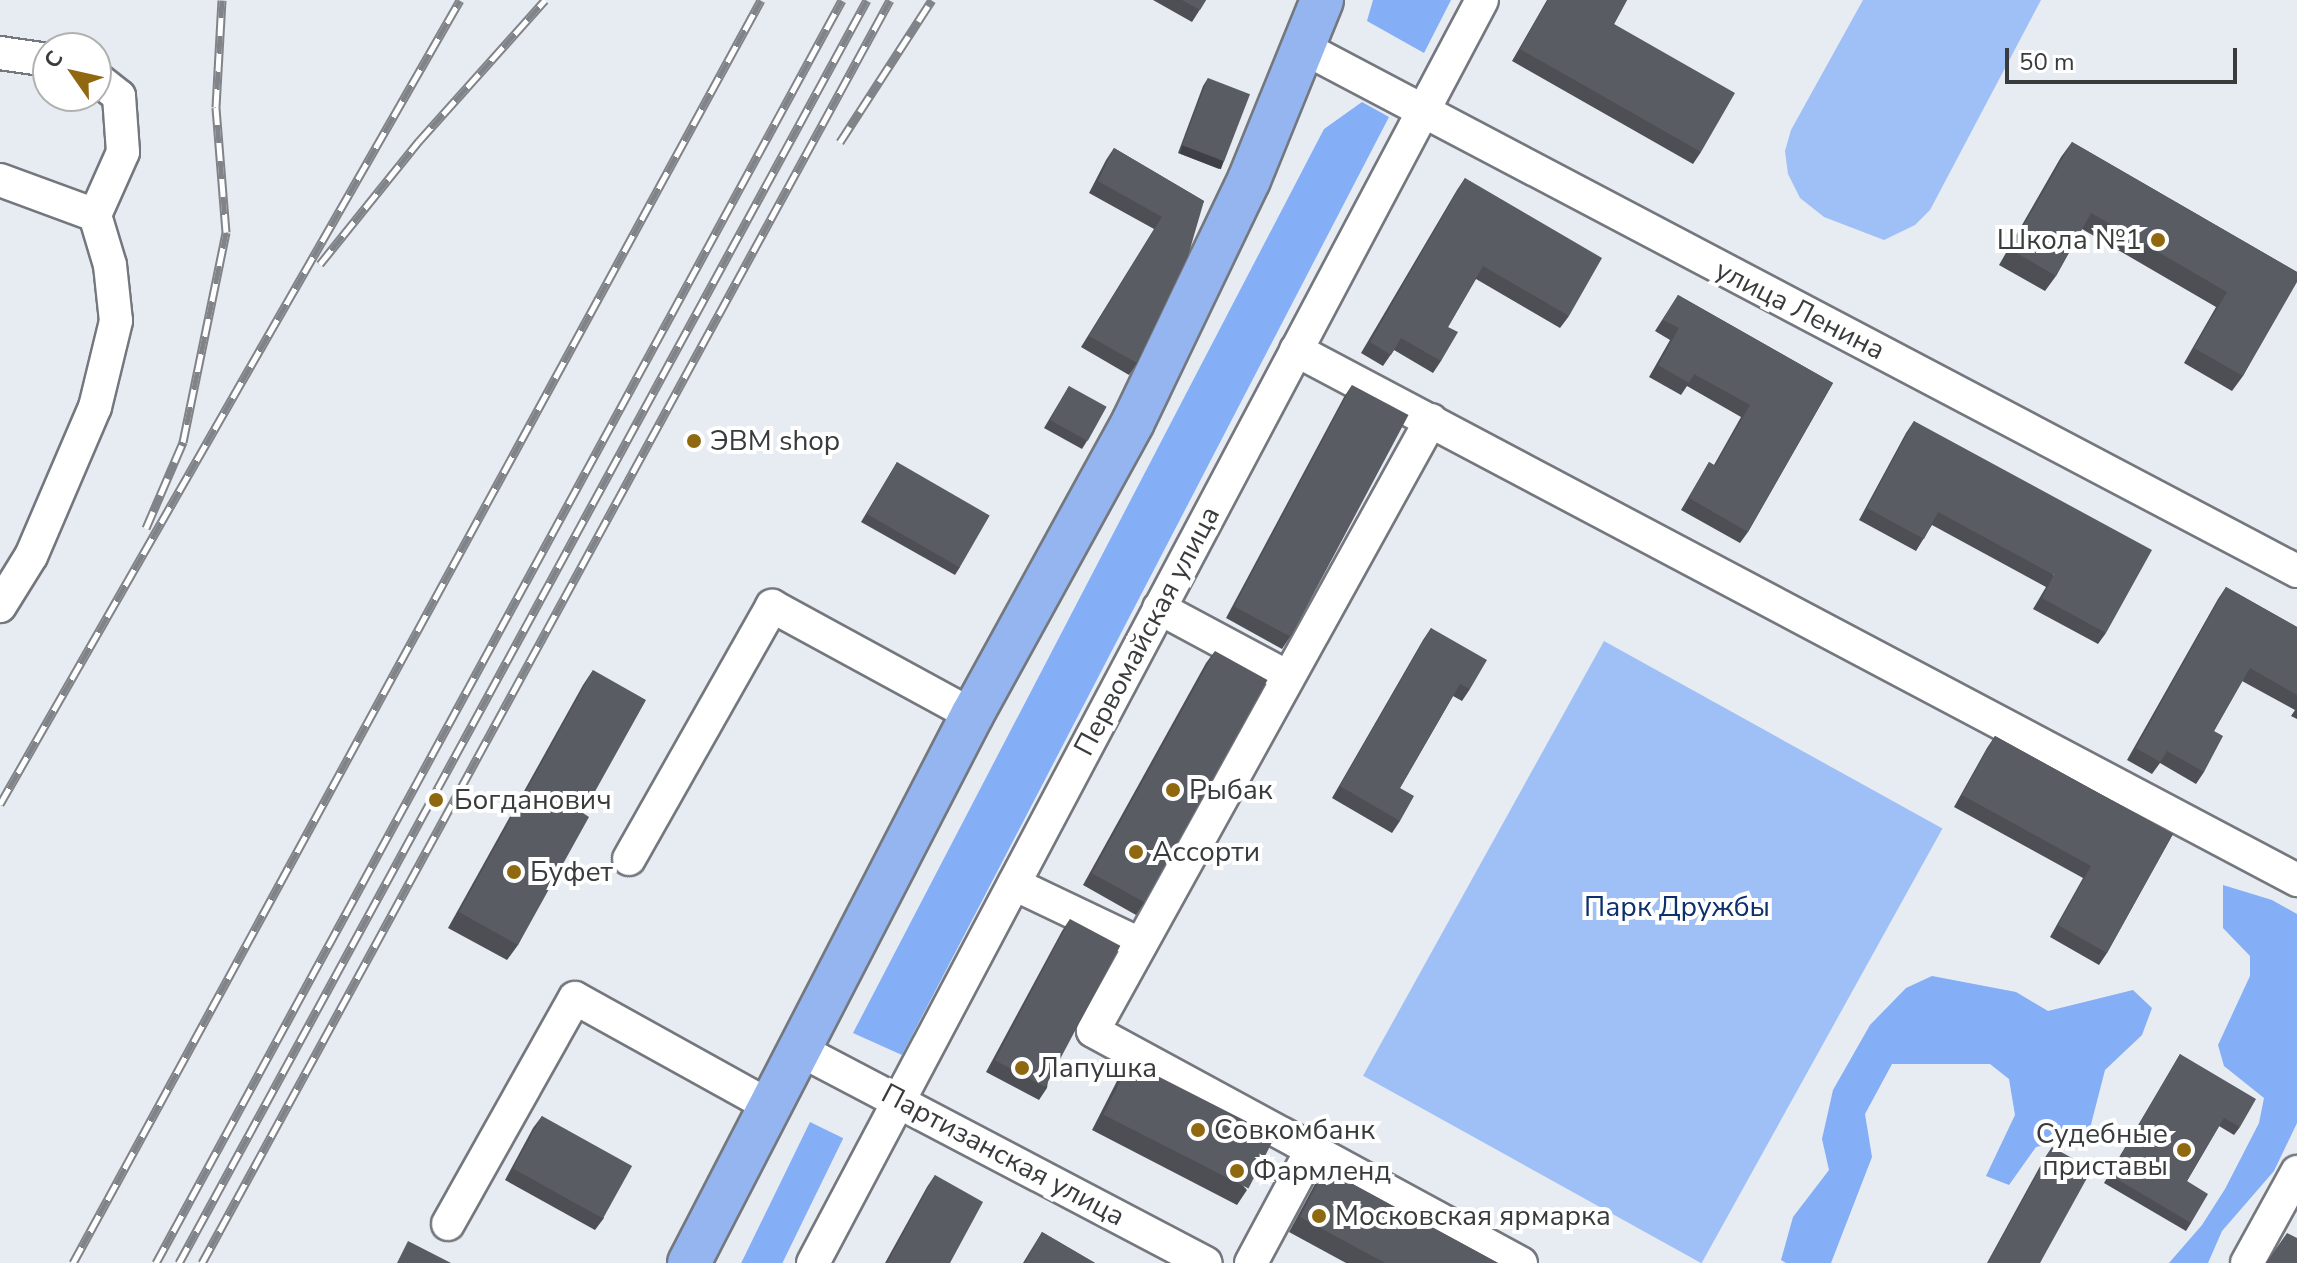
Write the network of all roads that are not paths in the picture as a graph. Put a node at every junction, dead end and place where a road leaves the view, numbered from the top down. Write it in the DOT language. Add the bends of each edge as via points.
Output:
graph roads {
  1 [pos="1322,0"];
  2 [pos="1482,0"];
  3 [pos="1304,48"];
  4 [pos="0,53"];
  5 [pos="32,58"];
  6 [pos="112,91"];
  7 [pos="1424,110"];
  8 [pos="0,180"];
  9 [pos="95,215"];
  10 [pos="1296,350"];
  11 [pos="1431,420"];
  12 [pos="2297,571"];
  13 [pos="0,606"];
  14 [pos="1159,608"];
  15 [pos="1286,676"];
  16 [pos="972,715"];
  17 [pos="629,859"];
  18 [pos="2297,880"];
  19 [pos="1014,884"];
  20 [pos="1140,944"];
  21 [pos="800,1050"];
  22 [pos="896,1098"];
  23 [pos="770,1106"];
  24 [pos="1311,1151"];
  25 [pos="2297,1172"];
  26 [pos="2288,1209"];
  27 [pos="448,1224"];
  28 [pos="689,1263"];
  29 [pos="813,1263"];
  30 [pos="1206,1263"];
  31 [pos="1251,1263"];
  32 [pos="1521,1263"];
  33 [pos="2247,1263"];
  1 -- 3 [label="main road"];
  2 -- 7 [label="street, Первомайская улица"];
  3 -- 7 [label="street, улица Ленина"];
  3 -- 16 [label="main road" via="1249,180 1133,422"];
  4 -- 5 [label="street"];
  6 -- 9 [label="street" via="119,96 123,152"];
  7 -- 10 [label="street, Первомайская улица"];
  7 -- 12 [label="street, улица Ленина"];
  8 -- 9 [label="street"];
  9 -- 13 [label="street" via="110,265 116,321 95,407 31,556"];
  10 -- 11 [label="street"];
  10 -- 14 [label="street, Первомайская улица"];
  11 -- 15 [label="street"];
  11 -- 18 [label="street"];
  14 -- 15 [label="street"];
  14 -- 19 [label="street, Первомайская улица"];
  15 -- 20 [label="street"];
  16 -- 17 [label="street" via="772,606"];
  16 -- 21 [label="main road"];
  19 -- 20 [label="street"];
  19 -- 22 [label="street, Первомайская улица"];
  20 -- 24 [label="street" via="1093,1031"];
  21 -- 22 [label="street, Партизанская улица"];
  21 -- 23 [label="main road"];
  22 -- 29 [label="street, Первомайская улица"];
  22 -- 30 [label="street, Партизанская улица"];
  23 -- 27 [label="street" via="575,998"];
  23 -- 28 [label="main road"];
  24 -- 31 [label="street"];
  24 -- 32 [label="street"];
  25 -- 26 [label="street"];
  26 -- 33 [label="street"];
}
